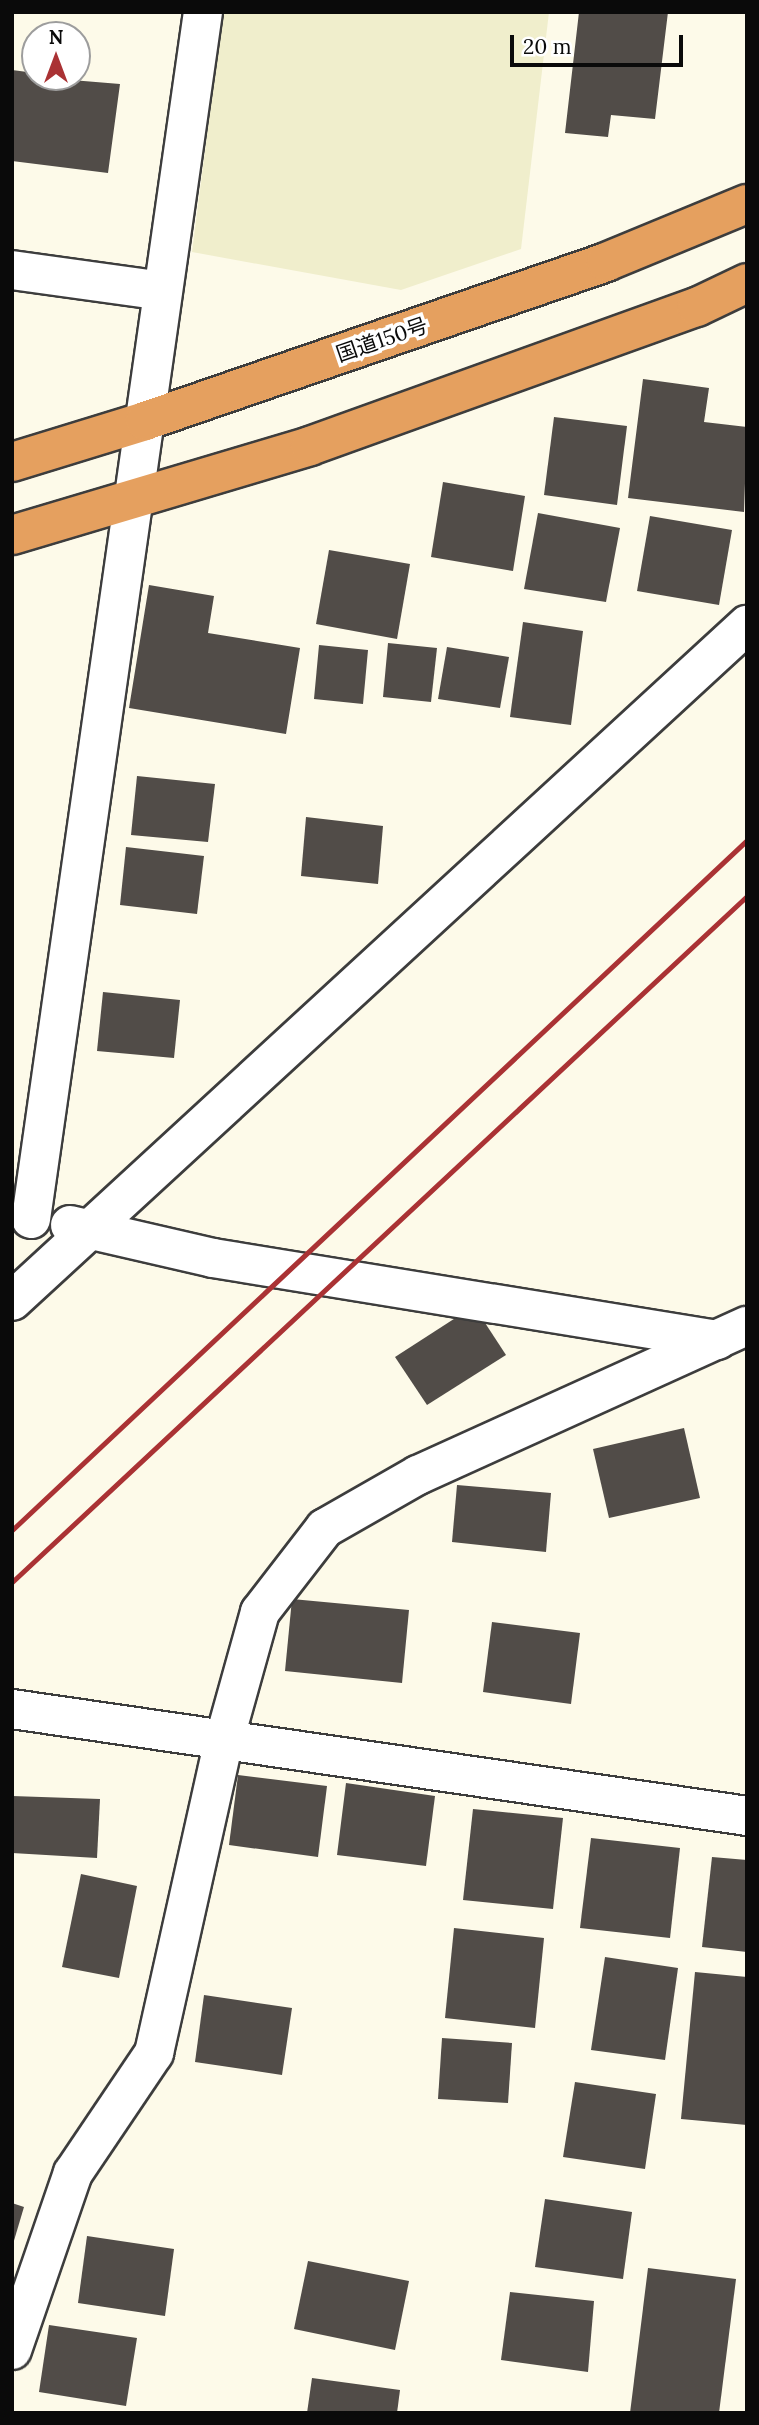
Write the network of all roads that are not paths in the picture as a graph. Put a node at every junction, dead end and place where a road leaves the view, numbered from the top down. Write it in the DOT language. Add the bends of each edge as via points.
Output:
graph roads {
  1 [pos="203,12"];
  2 [pos="747,204"];
  3 [pos="12,270"];
  4 [pos="747,284"];
  5 [pos="163,291"];
  6 [pos="145,422"];
  7 [pos="12,462"];
  8 [pos="134,496"];
  9 [pos="12,535"];
  10 [pos="747,625"];
  11 [pos="22,1218"];
  12 [pos="89,1228"];
  13 [pos="12,1301"];
  14 [pos="747,1326"];
  15 [pos="729,1342"];
  16 [pos="12,1709"];
  17 [pos="224,1741"];
  18 [pos="747,1816"];
  19 [pos="12,2350"];
  1 -- 5 [label="street"];
  2 -- 6 [label="highway, 国道150号" via="606,262"];
  3 -- 5 [label="street"];
  4 -- 8 [label="highway" via="697,307 310,446"];
  5 -- 6 [label="street"];
  6 -- 7 [label="highway, 国道150号"];
  6 -- 8 [label="street"];
  8 -- 9 [label="highway"];
  8 -- 11 [label="street"];
  10 -- 12 [label="street"];
  11 -- 12 [label="street"];
  12 -- 13 [label="street"];
  12 -- 15 [label="street" via="213,1258"];
  14 -- 15 [label="street"];
  15 -- 17 [label="street" via="418,1475 325,1528 260,1612"];
  16 -- 17 [label="street"];
  17 -- 18 [label="street"];
  17 -- 19 [label="street" via="154,2053 73,2173"];
}
